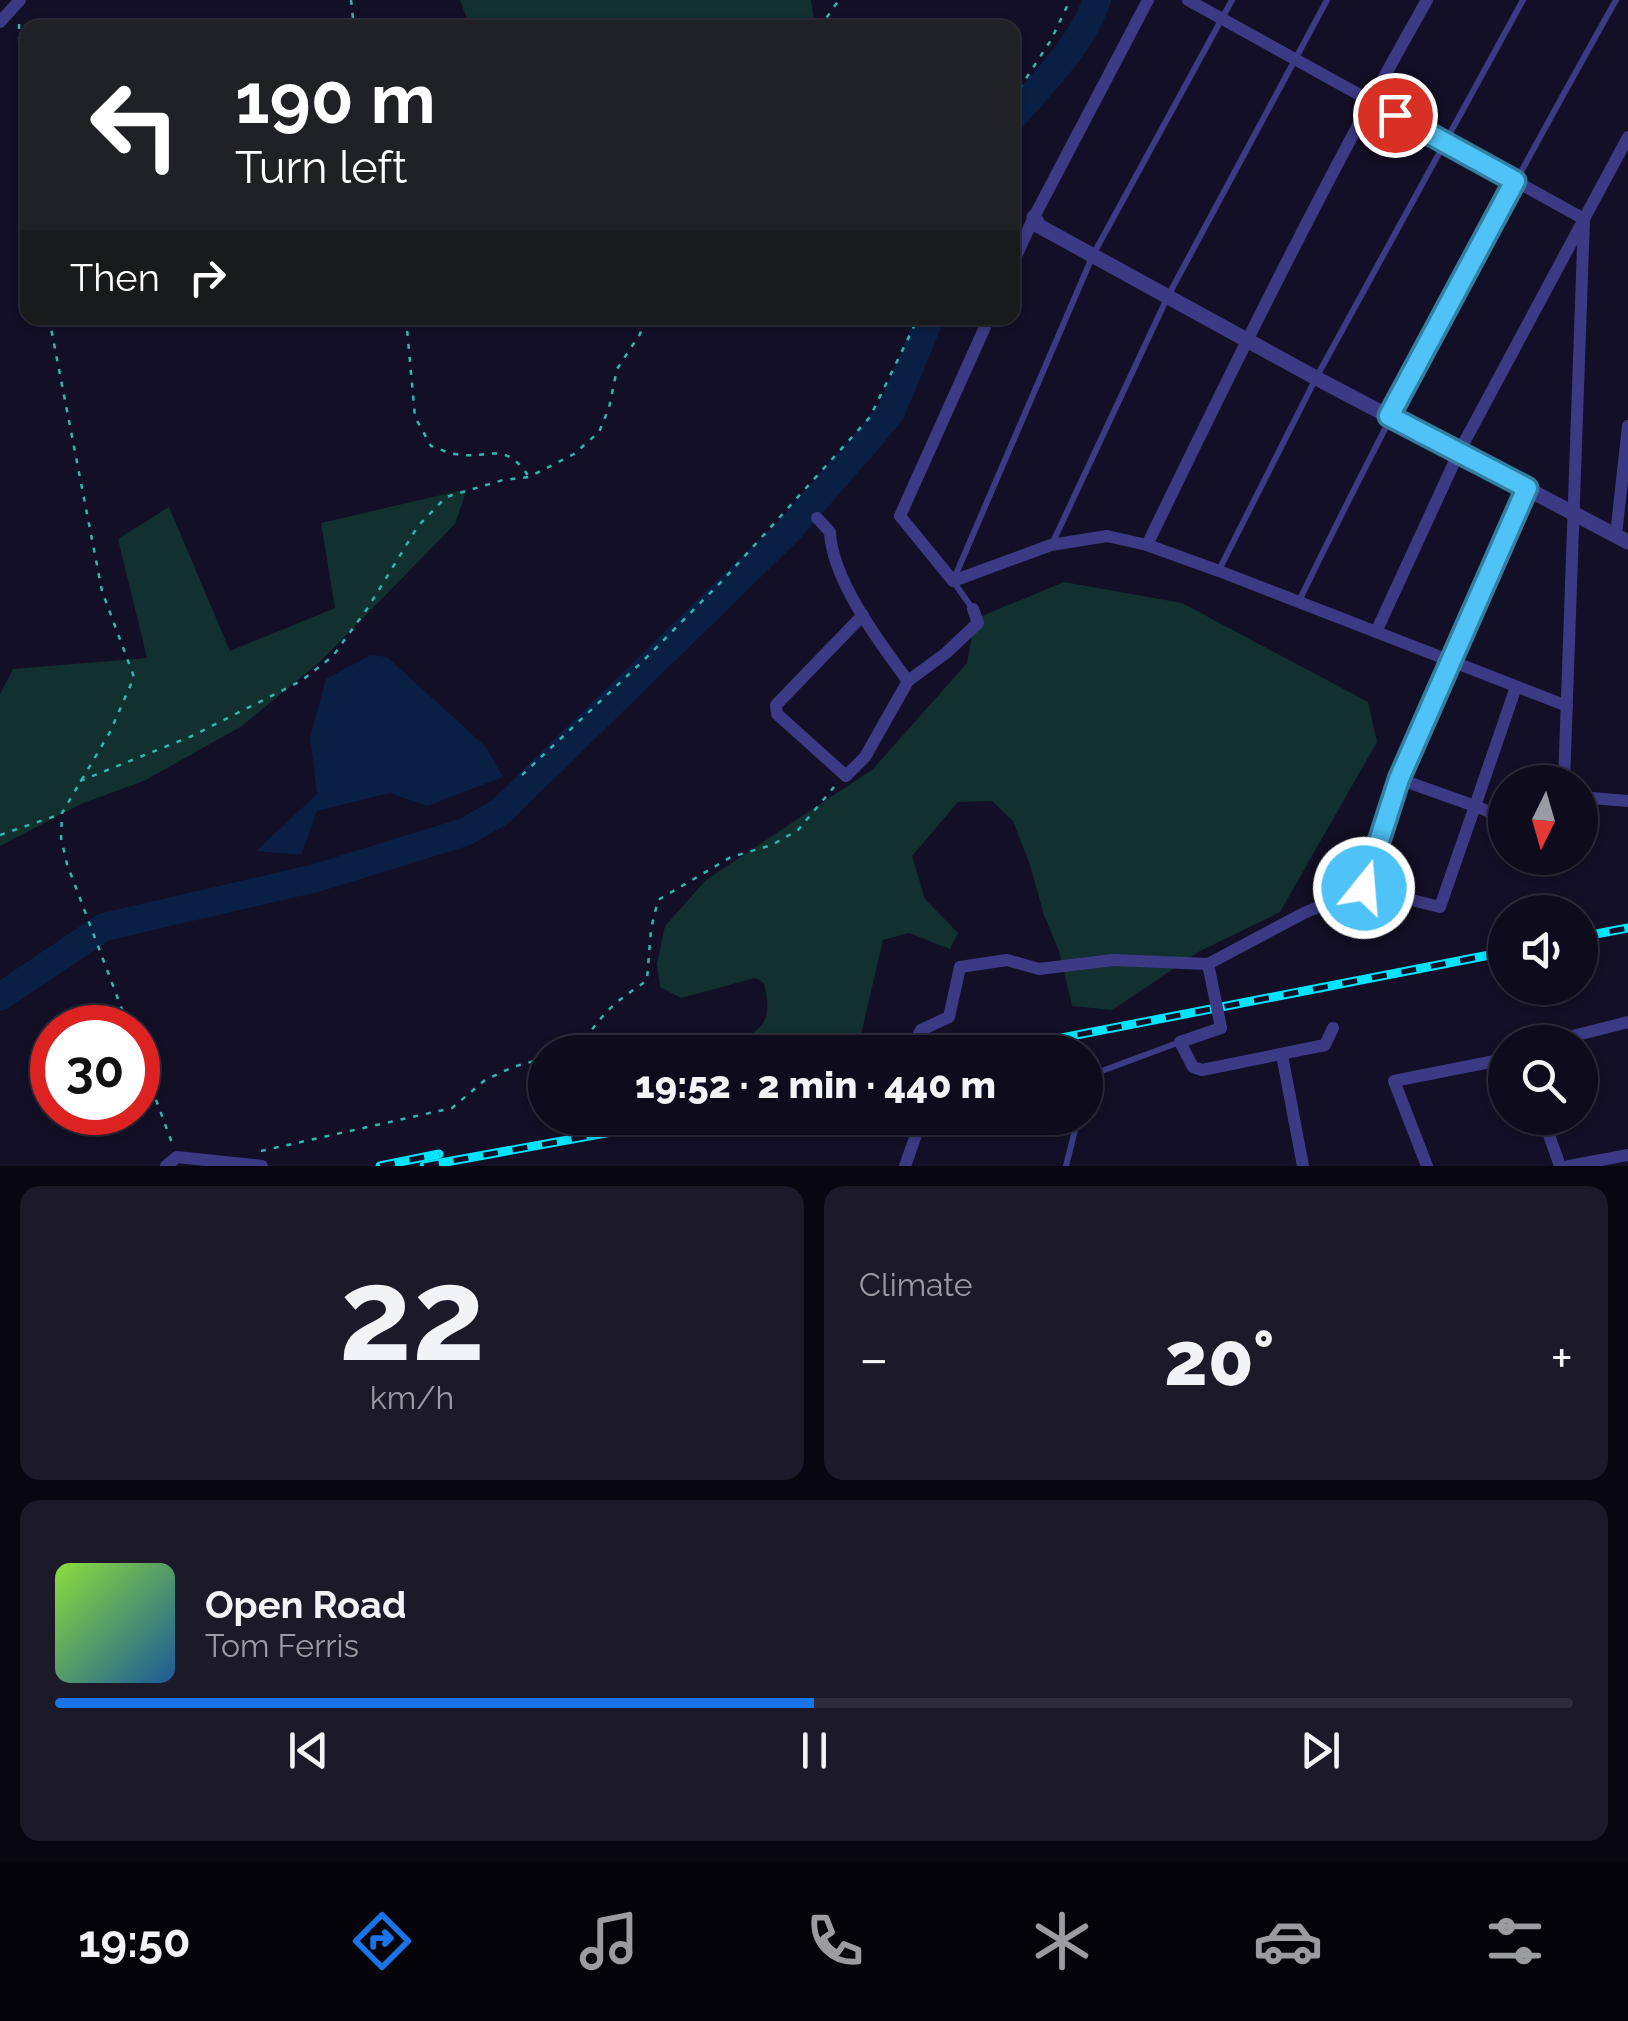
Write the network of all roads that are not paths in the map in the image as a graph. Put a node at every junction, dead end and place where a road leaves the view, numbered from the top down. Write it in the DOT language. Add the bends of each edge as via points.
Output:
graph roads {
  1 [pos="1148,0"];
  2 [pos="1188,0"];
  3 [pos="1232,0"];
  4 [pos="1327,0"];
  5 [pos="1427,0"];
  6 [pos="1523,0"];
  7 [pos="1616,0"];
  8 [pos="19,1"];
  9 [pos="1222,19"];
  10 [pos="0,22"];
  11 [pos="1294,58"];
  12 [pos="1370,101"];
  13 [pos="1628,138"];
  14 [pos="1446,143"];
  15 [pos="1515,181"];
  16 [pos="1034,217"];
  17 [pos="1584,219"];
  18 [pos="1020,248"];
  19 [pos="1093,256"];
  20 [pos="1168,296"];
  21 [pos="986,325"];
  22 [pos="1247,339"];
  23 [pos="1316,378"];
  24 [pos="1389,416"];
  25 [pos="1628,426"];
  26 [pos="1627,441"];
  27 [pos="1459,452"];
  28 [pos="1527,488"];
  29 [pos="1575,513"];
  30 [pos="816,518"];
  31 [pos="1622,538"];
  32 [pos="1051,545"];
  33 [pos="1147,546"];
  34 [pos="1218,572"];
  35 [pos="954,582"];
  36 [pos="1298,602"];
  37 [pos="973,609"];
  38 [pos="862,615"];
  39 [pos="1376,632"];
  40 [pos="1450,661"];
  41 [pos="908,682"];
  42 [pos="1516,687"];
  43 [pos="1567,706"];
  44 [pos="1565,765"];
  45 [pos="1399,779"];
  46 [pos="1598,798"];
  47 [pos="1628,801"];
  48 [pos="1474,806"];
  49 [pos="1488,811"];
  50 [pos="1364,888"];
  51 [pos="1208,964"];
  52 [pos="1628,1022"];
  53 [pos="1333,1028"];
  54 [pos="1598,1030"];
  55 [pos="919,1035"];
  56 [pos="1180,1042"];
  57 [pos="1282,1055"];
  58 [pos="1488,1062"];
  59 [pos="1103,1071"];
  60 [pos="916,1135"];
  61 [pos="1074,1135"];
  62 [pos="1550,1135"];
  63 [pos="1628,1155"];
  64 [pos="172,1162"];
  65 [pos="262,1166"];
  66 [pos="906,1166"];
  67 [pos="1066,1166"];
  68 [pos="1303,1166"];
  69 [pos="1427,1166"];
  70 [pos="1560,1166"];
  71 [pos="1569,1166"];
  1 -- 16 [label="street"];
  2 -- 9 [label="street"];
  3 -- 9 [label="lane"];
  4 -- 11 [label="lane"];
  5 -- 12 [label="street"];
  6 -- 14 [label="lane"];
  7 -- 15 [label="lane"];
  8 -- 10 [label="street"];
  9 -- 11 [label="street"];
  9 -- 19 [label="lane"];
  11 -- 12 [label="street"];
  11 -- 20 [label="lane"];
  12 -- 14 [label="street"];
  12 -- 22 [label="street"];
  13 -- 17 [label="street"];
  14 -- 15 [label="street"];
  14 -- 23 [label="lane"];
  15 -- 17 [label="street"];
  15 -- 24 [label="lane"];
  16 -- 18 [label="street"];
  16 -- 19 [label="street"];
  17 -- 27 [label="street"];
  17 -- 29 [label="street"];
  19 -- 20 [label="street"];
  19 -- 35 [label="lane"];
  20 -- 22 [label="street"];
  20 -- 32 [label="lane"];
  21 -- 35 [label="street" via="900,516"];
  22 -- 23 [label="street"];
  22 -- 33 [label="street"];
  23 -- 24 [label="street"];
  23 -- 34 [label="lane"];
  24 -- 27 [label="street"];
  24 -- 36 [label="lane"];
  25 -- 26 [label="street"];
  26 -- 31 [label="street"];
  27 -- 28 [label="street"];
  27 -- 39 [label="street"];
  28 -- 29 [label="street"];
  28 -- 40 [label="lane"];
  29 -- 31 [label="street"];
  29 -- 43 [label="street"];
  30 -- 38 [label="street" via="830,532"];
  32 -- 33 [label="street" via="1107,536"];
  32 -- 35 [label="street"];
  33 -- 34 [label="street"];
  34 -- 36 [label="street"];
  35 -- 37 [label="lane"];
  36 -- 39 [label="street"];
  37 -- 41 [label="street" via="978,622"];
  38 -- 41 [label="street"];
  38 -- 41 [label="street" via="776,705 777,714 846,776 865,757"];
  39 -- 40 [label="street"];
  40 -- 42 [label="street"];
  40 -- 45 [label="street"];
  42 -- 43 [label="street"];
  42 -- 48 [label="street"];
  43 -- 44 [label="street"];
  45 -- 48 [label="street"];
  45 -- 50 [label="street"];
  46 -- 47 [label="street"];
  48 -- 49 [label="street"];
  48 -- 50 [label="street" via="1440,907"];
  50 -- 51 [label="street"];
  51 -- 55 [label="street" via="1113,960 1039,969 1008,960 960,967 948,1018"];
  51 -- 56 [label="street, bridge" via="1221,1028"];
  52 -- 54 [label="street"];
  53 -- 57 [label="street" via="1325,1045"];
  56 -- 57 [label="street" via="1202,1070"];
  56 -- 59 [label="lane"];
  57 -- 68 [label="street"];
  58 -- 69 [label="street" via="1394,1081"];
  60 -- 66 [label="street"];
  61 -- 67 [label="lane"];
  62 -- 70 [label="street"];
  63 -- 71 [label="street"];
  64 -- 65 [label="street"];
}
